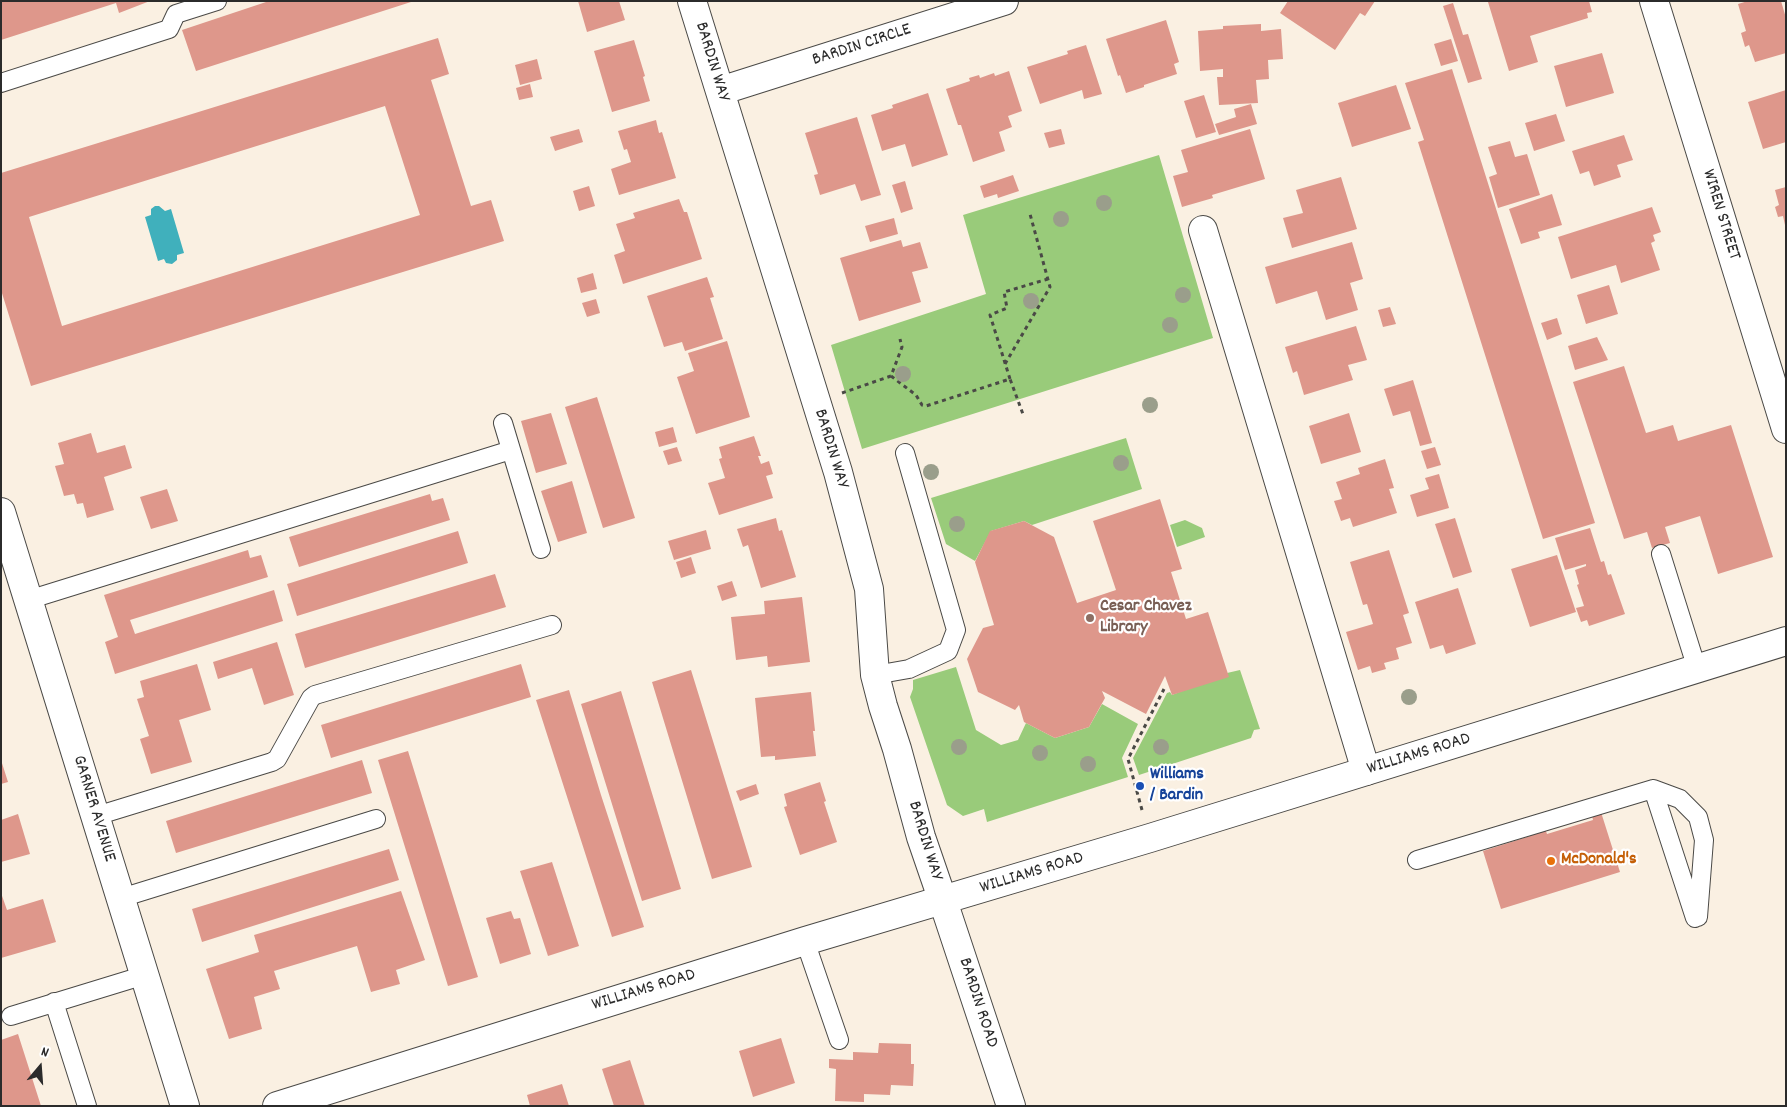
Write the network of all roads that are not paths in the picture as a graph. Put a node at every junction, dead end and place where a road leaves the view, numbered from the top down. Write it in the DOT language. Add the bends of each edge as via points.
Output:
graph roads {
  1 [pos="217,1"];
  2 [pos="692,1"];
  3 [pos="1004,1"];
  4 [pos="1654,1"];
  5 [pos="1,83"];
  6 [pos="720,91"];
  7 [pos="1203,230"];
  8 [pos="503,423"];
  9 [pos="1786,429"];
  10 [pos="512,450"];
  11 [pos="905,452"];
  12 [pos="1,512"];
  13 [pos="541,549"];
  14 [pos="1661,554"];
  15 [pos="28,600"];
  16 [pos="552,625"];
  17 [pos="1786,642"];
  18 [pos="1698,669"];
  19 [pos="876,675"];
  20 [pos="1366,771"];
  21 [pos="1652,789"];
  22 [pos="96,816"];
  23 [pos="376,819"];
  24 [pos="1417,860"];
  25 [pos="121,898"];
  26 [pos="943,901"];
  27 [pos="805,941"];
  28 [pos="144,975"];
  29 [pos="54,1002"];
  30 [pos="10,1016"];
  31 [pos="839,1040"];
  32 [pos="88,1106"];
  33 [pos="185,1106"];
  34 [pos="278,1106"];
  35 [pos="1011,1106"];
  1 -- 5 [label="lane" via="176,14 170,30"];
  2 -- 6 [label="street, BARDIN WAY"];
  3 -- 6 [label="street, BARDIN CIRCLE"];
  4 -- 9 [label="street, WIREN STREET"];
  6 -- 19 [label="street, BARDIN WAY" via="838,472 869,589"];
  7 -- 20 [label="street"];
  8 -- 10 [label="lane"];
  10 -- 13 [label="lane"];
  10 -- 15 [label="lane"];
  11 -- 19 [label="lane" via="956,630 948,651 909,669"];
  12 -- 15 [label="street, GARNER AVENUE"];
  14 -- 18 [label="lane"];
  15 -- 22 [label="street, GARNER AVENUE"];
  16 -- 22 [label="lane" via="315,696 277,759 272,762"];
  17 -- 18 [label="street, WILLIAMS ROAD"];
  18 -- 20 [label="street, WILLIAMS ROAD"];
  19 -- 26 [label="street, BARDIN WAY" via="921,837"];
  20 -- 26 [label="street, WILLIAMS ROAD"];
  21 -- 21 [label="lane" via="1680,799 1698,817 1704,840 1697,918"];
  21 -- 24 [label="lane"];
  22 -- 25 [label="street, GARNER AVENUE"];
  23 -- 25 [label="lane"];
  25 -- 28 [label="street, GARNER AVENUE"];
  26 -- 27 [label="street, WILLIAMS ROAD"];
  26 -- 35 [label="street, BARDIN ROAD"];
  27 -- 31 [label="lane"];
  27 -- 34 [label="street, WILLIAMS ROAD"];
  28 -- 29 [label="lane"];
  28 -- 33 [label="street, GARNER AVENUE"];
  29 -- 30 [label="lane"];
  29 -- 32 [label="lane"];
}
